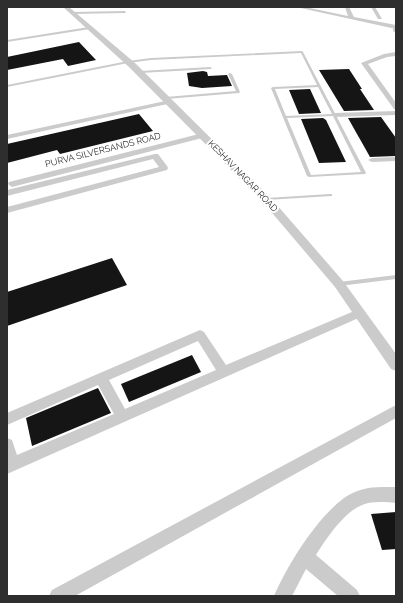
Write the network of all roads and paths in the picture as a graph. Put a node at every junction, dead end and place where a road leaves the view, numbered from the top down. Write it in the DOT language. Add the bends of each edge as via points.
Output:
graph roads {
  1 [pos="298,7"];
  2 [pos="347,7"];
  3 [pos="373,7"];
  4 [pos="393,7"];
  5 [pos="396,7"];
  6 [pos="69,10"];
  7 [pos="125,12"];
  8 [pos="352,18"];
  9 [pos="380,18"];
  10 [pos="396,27"];
  11 [pos="89,28"];
  12 [pos="396,31"];
  13 [pos="7,41"];
  14 [pos="396,54"];
  15 [pos="128,62"];
  16 [pos="210,68"];
  17 [pos="140,72"];
  18 [pos="230,74"];
  19 [pos="7,86"];
  20 [pos="320,86"];
  21 [pos="168,100"];
  22 [pos="396,108"];
  23 [pos="396,113"];
  24 [pos="335,115"];
  25 [pos="285,117"];
  26 [pos="204,134"];
  27 [pos="7,137"];
  28 [pos="396,159"];
  29 [pos="372,160"];
  30 [pos="40,181"];
  31 [pos="7,185"];
  32 [pos="7,193"];
  33 [pos="330,196"];
  34 [pos="266,198"];
  35 [pos="7,210"];
  36 [pos="396,277"];
  37 [pos="339,284"];
  38 [pos="359,313"];
  39 [pos="396,365"];
  40 [pos="224,372"];
  41 [pos="101,378"];
  42 [pos="396,411"];
  43 [pos="122,416"];
  44 [pos="7,419"];
  45 [pos="7,445"];
  46 [pos="10,465"];
  47 [pos="396,495"];
  48 [pos="304,556"];
  49 [pos="58,596"];
  50 [pos="283,596"];
  51 [pos="351,596"];
  1 -- 8 [label="street"];
  2 -- 8 [label="street"];
  3 -- 9 [label="street"];
  4 -- 5 [label="street"];
  6 -- 7 [label="lane"];
  6 -- 11 [label="street, KESHAV NAGAR ROAD"];
  8 -- 10 [label="street"];
  10 -- 12 [label="street"];
  11 -- 13 [label="lane"];
  11 -- 15 [label="street, KESHAV NAGAR ROAD"];
  14 -- 22 [label="street" via="364,63"];
  15 -- 17 [label="street, KESHAV NAGAR ROAD"];
  15 -- 19 [label="lane"];
  15 -- 20 [label="lane" via="302,52"];
  16 -- 17 [label="lane"];
  17 -- 21 [label="street, KESHAV NAGAR ROAD"];
  18 -- 21 [label="lane" via="238,92"];
  20 -- 24 [label="lane"];
  20 -- 25 [label="lane" via="273,88"];
  21 -- 26 [label="street, KESHAV NAGAR ROAD"];
  21 -- 27 [label="street"];
  23 -- 24 [label="street"];
  24 -- 25 [label="lane"];
  24 -- 25 [label="lane" via="364,173 309,176"];
  26 -- 30 [label="street, PURVA SILVERSANDS ROAD"];
  26 -- 34 [label="street, KESHAV NAGAR ROAD"];
  28 -- 29 [label="street"];
  30 -- 31 [label="street, PURVA SILVERSANDS ROAD"];
  30 -- 32 [label="street"];
  30 -- 35 [label="street" via="155,156 164,168"];
  33 -- 34 [label="lane"];
  34 -- 37 [label="street, KESHAV NAGAR ROAD"];
  36 -- 37 [label="lane"];
  37 -- 38 [label="street, KESHAV NAGAR ROAD"];
  38 -- 39 [label="street, KESHAV NAGAR ROAD"];
  38 -- 40 [label="street"];
  40 -- 41 [label="street" via="200,335"];
  40 -- 43 [label="street"];
  41 -- 43 [label="street"];
  41 -- 44 [label="street"];
  42 -- 49 [label="street"];
  43 -- 46 [label="street"];
  45 -- 46 [label="street"];
  47 -- 48 [label="street" via="359,498 344,507"];
  48 -- 50 [label="street"];
  48 -- 51 [label="street"];
}
